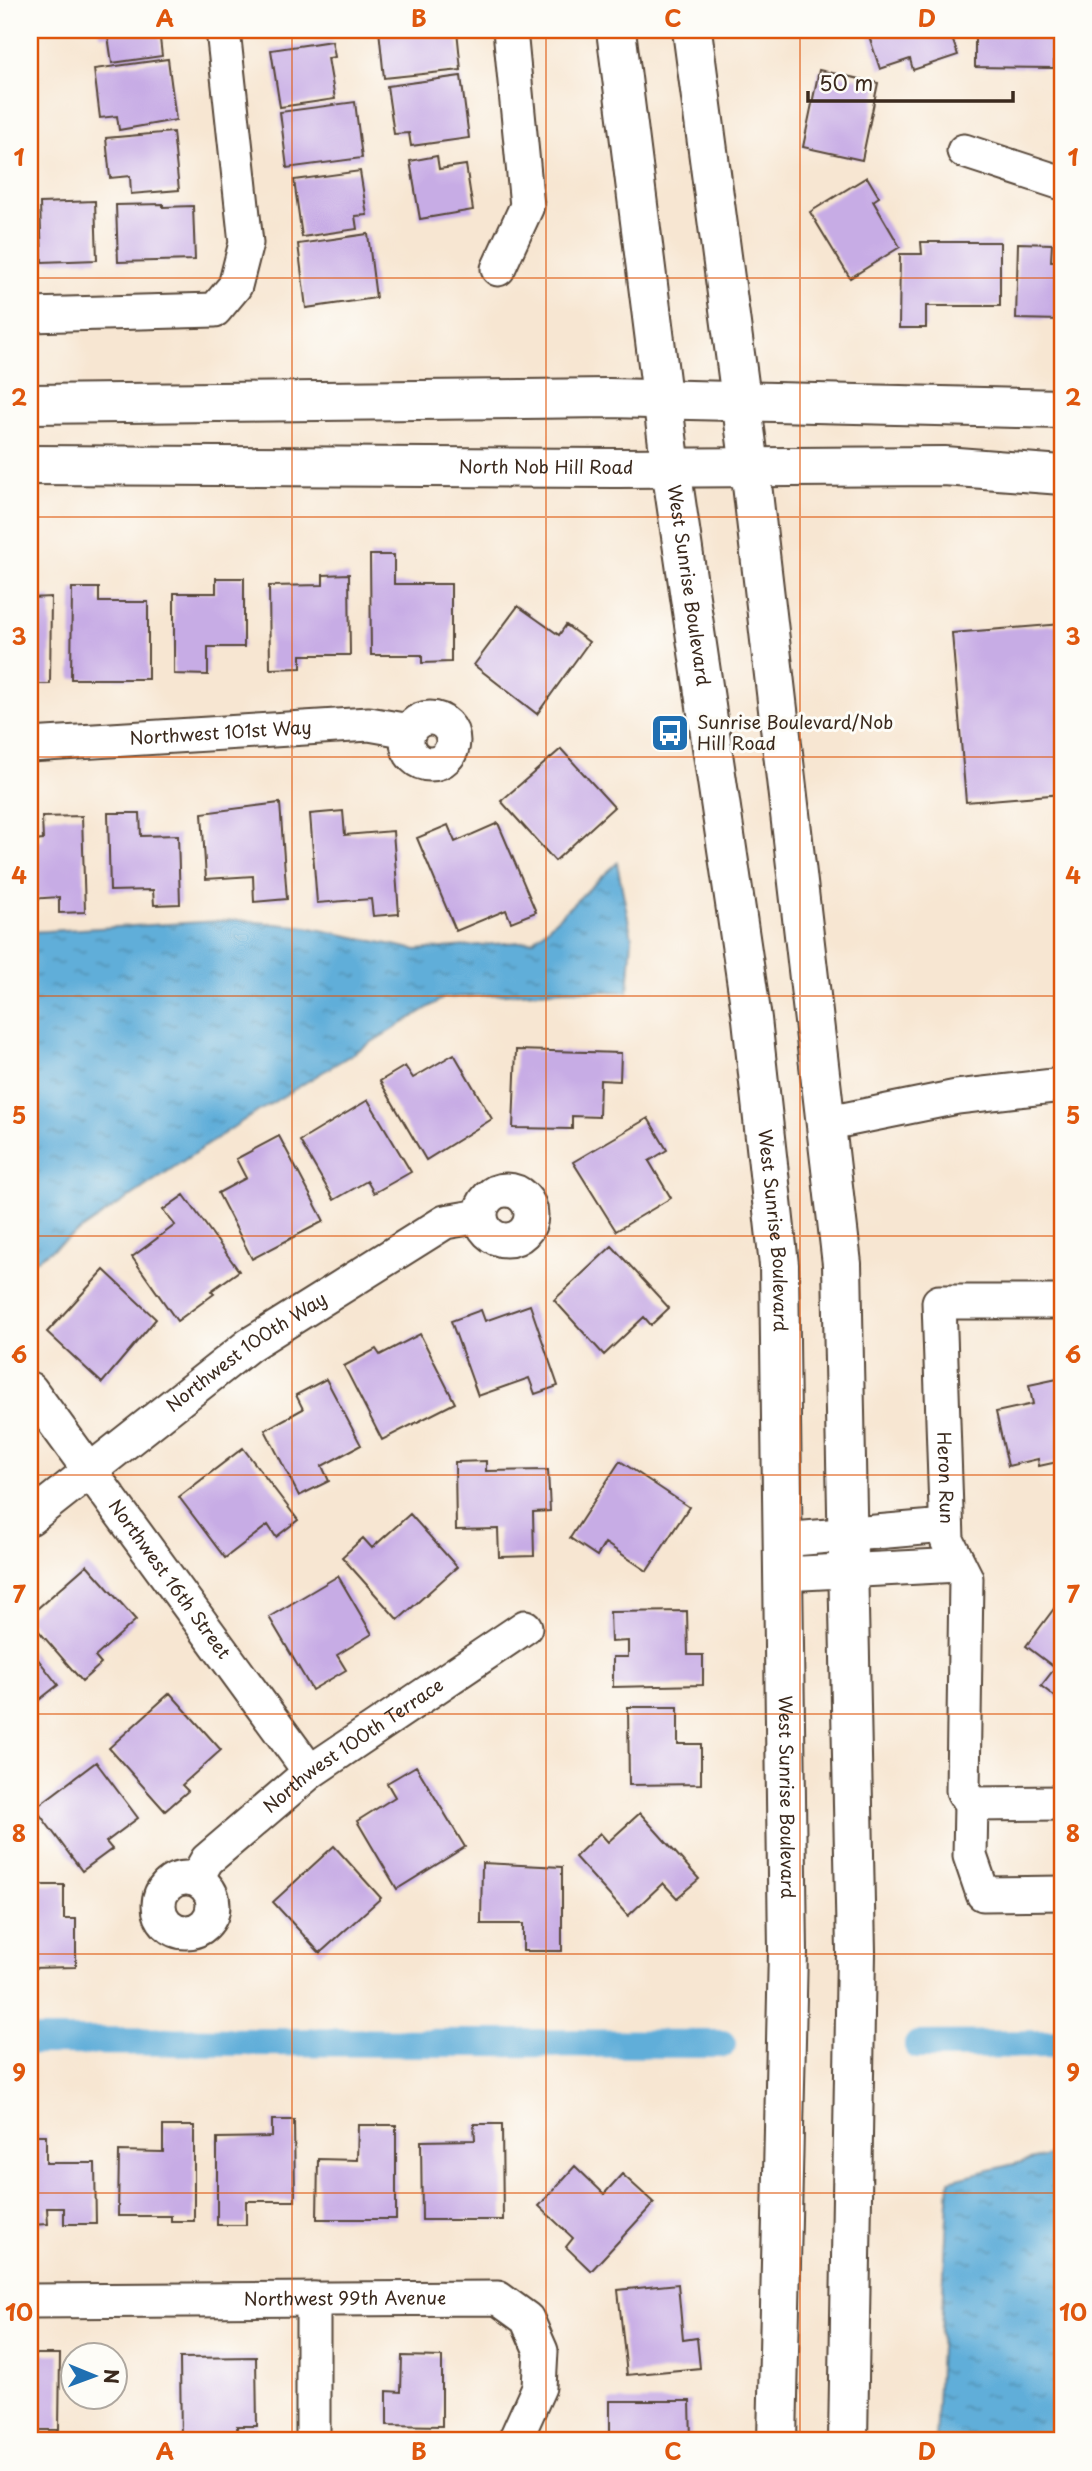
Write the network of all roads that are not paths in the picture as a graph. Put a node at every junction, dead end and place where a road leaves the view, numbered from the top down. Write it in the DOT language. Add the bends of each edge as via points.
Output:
graph roads {
  1 [pos="223,30"];
  2 [pos="510,30"];
  3 [pos="616,30"];
  4 [pos="692,30"];
  5 [pos="964,150"];
  6 [pos="1062,183"];
  7 [pos="498,269"];
  8 [pos="30,316"];
  9 [pos="665,399"];
  10 [pos="741,401"];
  11 [pos="30,404"];
  12 [pos="1062,409"];
  13 [pos="30,465"];
  14 [pos="750,467"];
  15 [pos="671,468"];
  16 [pos="1062,475"];
  17 [pos="409,731"];
  18 [pos="30,745"];
  19 [pos="1062,1085"];
  20 [pos="824,1124"];
  21 [pos="480,1216"];
  22 [pos="1062,1302"];
  23 [pos="30,1389"];
  24 [pos="88,1472"];
  25 [pos="30,1518"];
  26 [pos="946,1526"];
  27 [pos="848,1554"];
  28 [pos="783,1557"];
  29 [pos="959,1565"];
  30 [pos="525,1627"];
  31 [pos="310,1772"];
  32 [pos="1062,1803"];
  33 [pos="971,1804"];
  34 [pos="196,1879"];
  35 [pos="1062,1893"];
  36 [pos="313,2299"];
  37 [pos="30,2301"];
  38 [pos="516,2438"];
  39 [pos="313,2441"];
  40 [pos="778,2441"];
  41 [pos="848,2441"];
  1 -- 8 [label="street" via="246,243 235,286 215,310"];
  2 -- 7 [label="street" via="527,206"];
  3 -- 9 [label="main road, West Sunrise Boulevard"];
  4 -- 10 [label="main road"];
  5 -- 6 [label="street"];
  9 -- 10 [label="main road"];
  9 -- 11 [label="main road"];
  9 -- 15 [label="main road, West Sunrise Boulevard"];
  10 -- 12 [label="main road"];
  10 -- 14 [label="main road"];
  13 -- 15 [label="main road, North Nob Hill Road"];
  14 -- 15 [label="main road, North Nob Hill Road"];
  14 -- 16 [label="main road, North Nob Hill Road" via="944,466"];
  14 -- 20 [label="main road"];
  15 -- 28 [label="main road, West Sunrise Boulevard" via="752,1019 777,1251"];
  17 -- 18 [label="street, Northwest 101st Way" via="369,724"];
  19 -- 20 [label="street" via="957,1097"];
  20 -- 27 [label="main road" via="842,1264"];
  21 -- 24 [label="street, Northwest 100th Way" via="445,1222 248,1345"];
  22 -- 26 [label="street, Heron Run" via="939,1302"];
  23 -- 24 [label="street, Northwest 16th Street"];
  24 -- 25 [label="street, Northwest 100th Way"];
  24 -- 31 [label="street, Northwest 16th Street"];
  26 -- 27 [label="street"];
  26 -- 29 [label="street, Heron Run"];
  27 -- 28 [label="street"];
  27 -- 29 [label="street"];
  27 -- 41 [label="main road" via="856,1952"];
  28 -- 40 [label="main road, West Sunrise Boulevard" via="788,1951"];
  29 -- 33 [label="street, Heron Run" via="966,1578 963,1791"];
  30 -- 31 [label="street, Northwest 100th Terrace"];
  31 -- 34 [label="street, Northwest 100th Terrace" via="206,1860"];
  32 -- 33 [label="street"];
  33 -- 35 [label="street, Heron Run" via="970,1856 983,1894"];
  36 -- 37 [label="street, Northwest 99th Avenue"];
  36 -- 38 [label="street, Northwest 99th Avenue" via="498,2298 527,2319 541,2351 540,2387"];
  36 -- 39 [label="street"];
}
